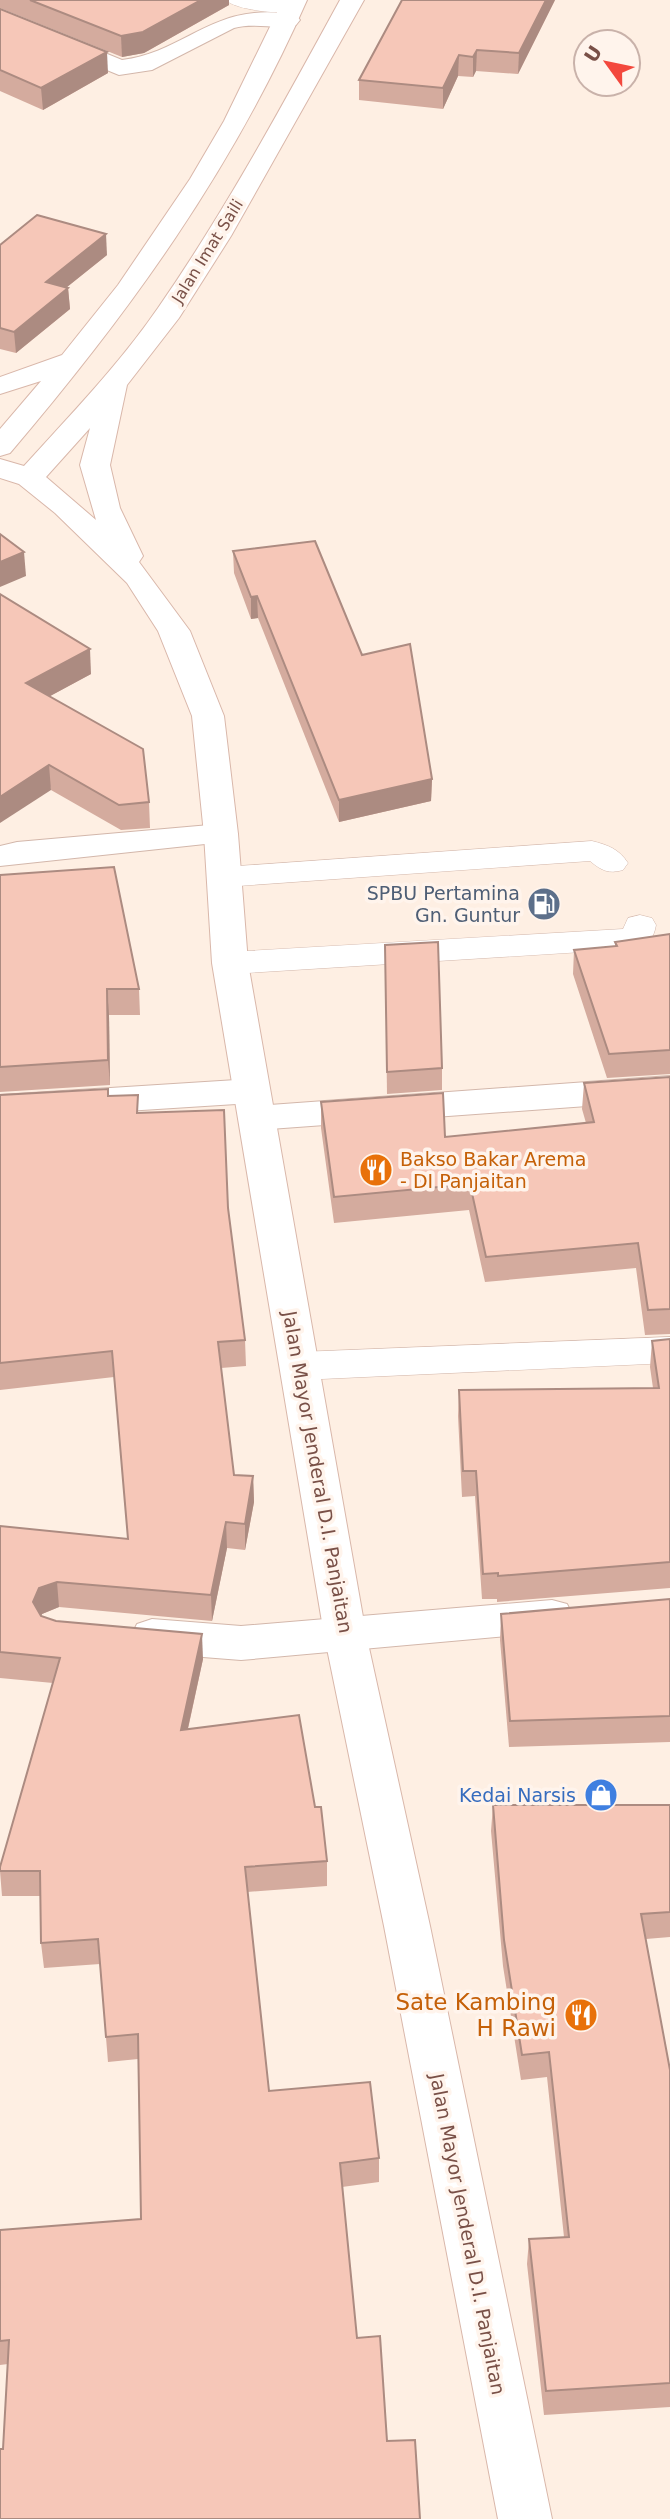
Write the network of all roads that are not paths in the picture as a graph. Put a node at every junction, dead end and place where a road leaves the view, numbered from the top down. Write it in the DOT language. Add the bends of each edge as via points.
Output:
graph roads {
  1 [pos="237,0"];
  2 [pos="352,0"];
  3 [pos="292,9"];
  4 [pos="0,17"];
  5 [pos="77,359"];
  6 [pos="115,381"];
  7 [pos="0,386"];
  8 [pos="0,447"];
  9 [pos="0,468"];
  10 [pos="29,478"];
  11 [pos="138,577"];
  12 [pos="221,835"];
  13 [pos="0,856"];
  14 [pos="612,863"];
  15 [pos="225,877"];
  16 [pos="640,925"];
  17 [pos="230,963"];
  18 [pos="670,1088"];
  19 [pos="254,1105"];
  20 [pos="0,1107"];
  21 [pos="670,1350"];
  22 [pos="300,1366"];
  23 [pos="589,1613"];
  24 [pos="113,1632"];
  25 [pos="345,1634"];
  26 [pos="525,2519"];
  1 -- 3 [label="lane"];
  2 -- 6 [label="main road, Jalan Imat Saili" via="265,158 169,312"];
  3 -- 4 [label="main road" via="226,23 143,65 119,68"];
  3 -- 5 [label="main road" via="251,96 184,211"];
  5 -- 7 [label="main road"];
  5 -- 8 [label="main road"];
  6 -- 10 [label="main road, Jalan Imat Saili"];
  6 -- 11 [label="main road" via="95,465 105,508"];
  9 -- 10 [label="main road, Jalan Mayor Jenderal D.I. Panjaitan"];
  10 -- 11 [label="main road, Jalan Mayor Jenderal D.I. Panjaitan"];
  11 -- 12 [label="main road, Jalan Mayor Jenderal D.I. Panjaitan" via="174,631 208,716"];
  12 -- 13 [label="main road"];
  12 -- 15 [label="main road, Jalan Mayor Jenderal D.I. Panjaitan"];
  14 -- 15 [label="lane" via="592,851"];
  15 -- 17 [label="main road, Jalan Mayor Jenderal D.I. Panjaitan"];
  16 -- 17 [label="lane" via="638,935 630,939"];
  17 -- 19 [label="main road, Jalan Mayor Jenderal D.I. Panjaitan"];
  18 -- 19 [label="main road"];
  19 -- 20 [label="main road"];
  19 -- 22 [label="main road, Jalan Mayor Jenderal D.I. Panjaitan"];
  21 -- 22 [label="lane"];
  22 -- 25 [label="main road, Jalan Mayor Jenderal D.I. Panjaitan"];
  23 -- 25 [label="main road"];
  24 -- 25 [label="main road" via="241,1643"];
  25 -- 26 [label="main road, Jalan Mayor Jenderal D.I. Panjaitan"];
}
